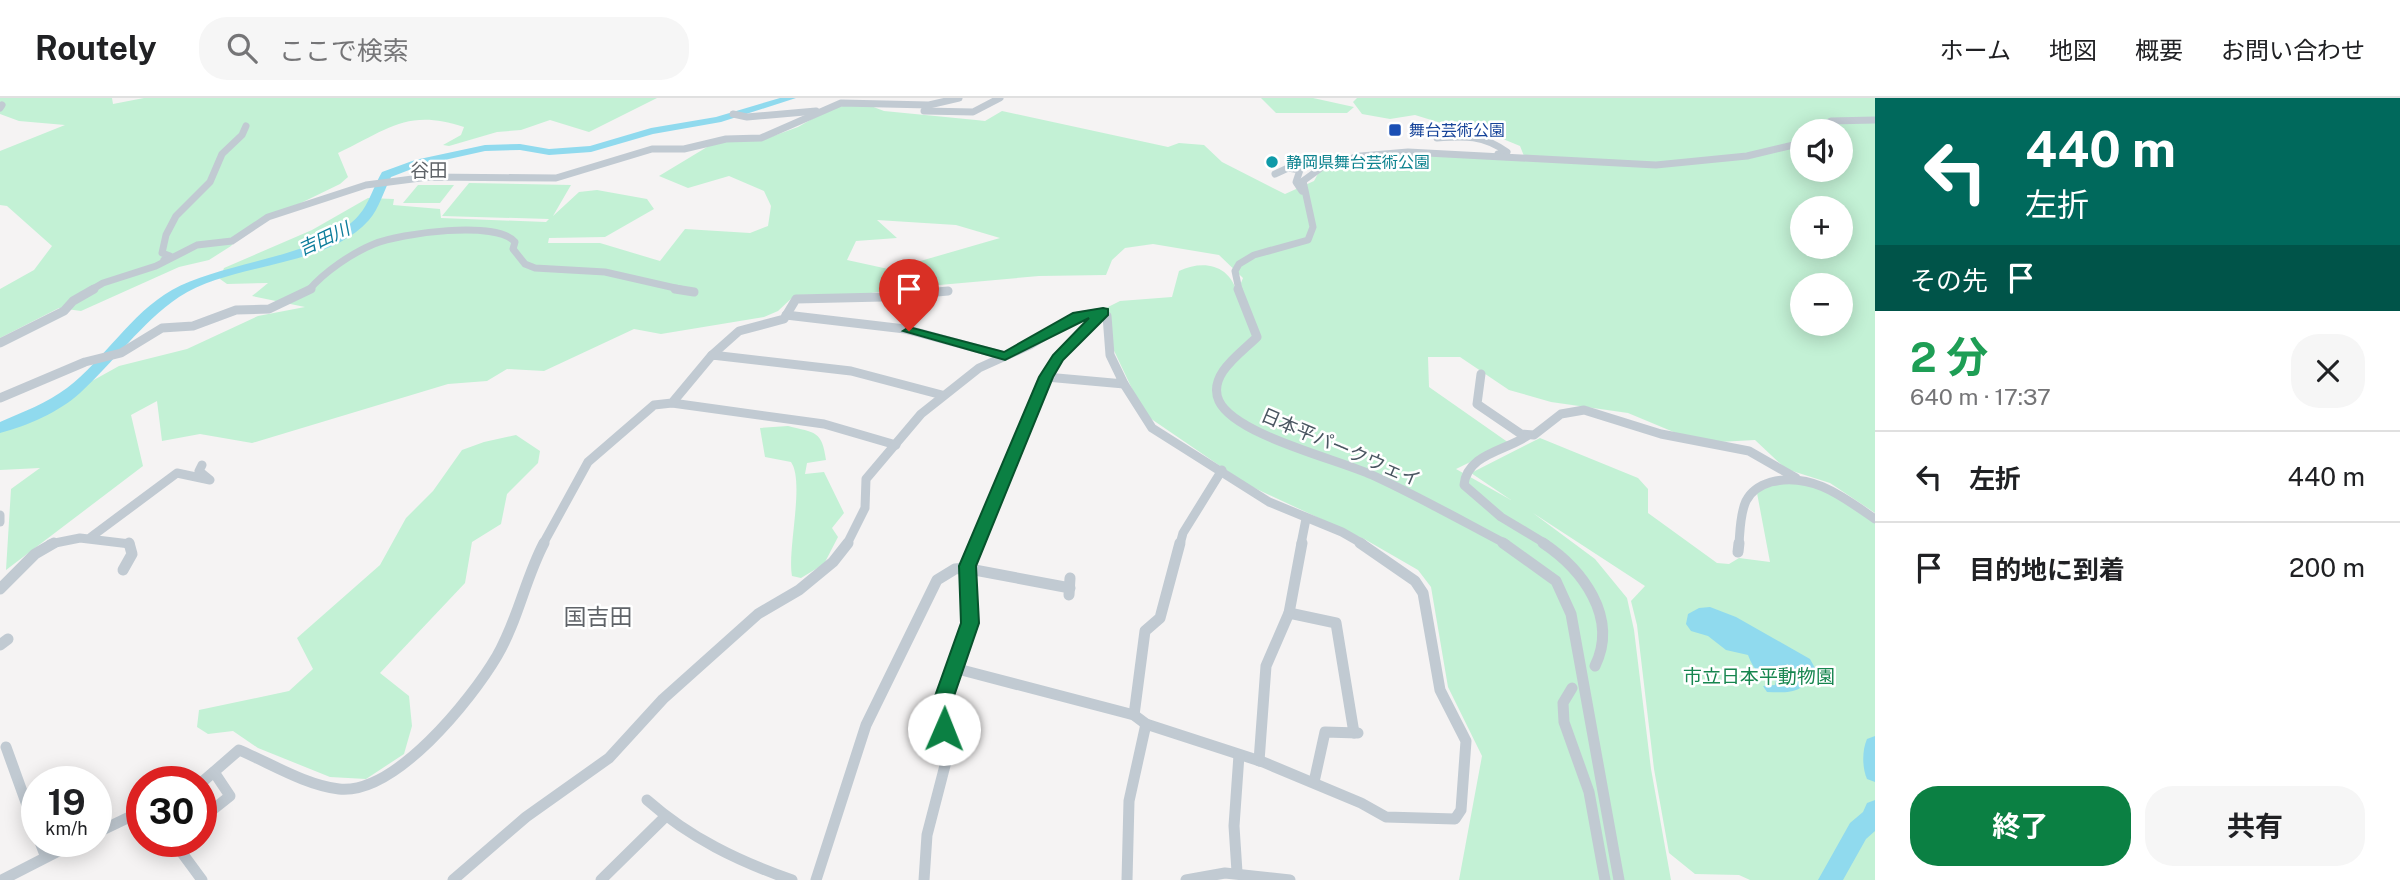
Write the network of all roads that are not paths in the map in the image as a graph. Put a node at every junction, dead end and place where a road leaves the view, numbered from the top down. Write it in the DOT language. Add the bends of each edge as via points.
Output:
graph roads {
  1 [pos="959,98"];
  2 [pos="1000,98"];
  3 [pos="839,101"];
  4 [pos="870,102"];
  5 [pos="820,110"];
  6 [pos="733,114"];
  7 [pos="1853,120"];
  8 [pos="1875,120"];
  9 [pos="246,126"];
  10 [pos="1437,138"];
  11 [pos="1790,145"];
  12 [pos="1394,147"];
  13 [pos="1506,150"];
  14 [pos="1469,154"];
  15 [pos="1517,157"];
  16 [pos="1345,160"];
  17 [pos="1275,174"];
  18 [pos="1303,192"];
  19 [pos="156,266"];
  20 [pos="948,290"];
  21 [pos="694,292"];
  22 [pos="1103,312"];
  23 [pos="786,315"];
  24 [pos="0,343"];
  25 [pos="712,355"];
  26 [pos="1005,356"];
  27 [pos="1481,374"];
  28 [pos="1046,377"];
  29 [pos="1124,384"];
  30 [pos="942,395"];
  31 [pos="0,398"];
  32 [pos="672,402"];
  33 [pos="1527,436"];
  34 [pos="896,445"];
  35 [pos="202,465"];
  36 [pos="1222,470"];
  37 [pos="1796,478"];
  38 [pos="0,515"];
  39 [pos="1307,519"];
  40 [pos="1875,519"];
  41 [pos="0,522"];
  42 [pos="91,537"];
  43 [pos="1738,552"];
  44 [pos="968,566"];
  45 [pos="123,570"];
  46 [pos="1070,587"];
  47 [pos="0,589"];
  48 [pos="1289,613"];
  49 [pos="1595,666"];
  50 [pos="954,668"];
  51 [pos="1572,688"];
  52 [pos="1134,715"];
  53 [pos="1146,724"];
  54 [pos="6,747"];
  55 [pos="1239,755"];
  56 [pos="1259,761"];
  57 [pos="217,769"];
  58 [pos="217,776"];
  59 [pos="1314,782"];
  60 [pos="21,789"];
  61 [pos="647,800"];
  62 [pos="217,806"];
  63 [pos="665,817"];
  64 [pos="32,857"];
  65 [pos="183,857"];
  66 [pos="1237,872"];
  67 [pos="2,880"];
  68 [pos="202,880"];
  69 [pos="453,880"];
  70 [pos="601,880"];
  71 [pos="792,880"];
  72 [pos="816,880"];
  73 [pos="924,880"];
  74 [pos="1127,880"];
  75 [pos="1186,880"];
  76 [pos="1290,880"];
  77 [pos="1605,880"];
  78 [pos="1619,880"];
  1 -- 4 [label="street" via="929,105"];
  2 -- 4 [label="street" via="960,113"];
  3 -- 4 [label="street"];
  3 -- 5 [label="street"];
  5 -- 6 [label="street" via="747,117"];
  5 -- 19 [label="street" via="761,138 652,149 562,177 435,177 379,183 268,217 241,237 197,245"];
  7 -- 8 [label="street"];
  9 -- 19 [label="street" via="243,135 222,154 210,182 176,216 162,253 170,256"];
  10 -- 13 [label="street" via="1473,135"];
  11 -- 15 [label="street" via="1667,165"];
  12 -- 16 [label="street"];
  13 -- 14 [label="street" via="1502,154"];
  13 -- 15 [label="street"];
  14 -- 15 [label="street"];
  14 -- 16 [label="street" via="1402,151"];
  16 -- 18 [label="street" via="1315,169 1303,181"];
  17 -- 18 [label="street" via="1288,168 1300,170 1296,182"];
  18 -- 78 [label="street, 日本平パークウェイ" via="1313,227 1308,240 1251,257 1237,267 1236,285 1256,324 1257,337 1221,373 1216,384 1219,401 1230,416 1254,430 1371,474 1493,537 1531,558 1556,581 1571,614"];
  19 -- 24 [label="street" via="103,283 64,311"];
  20 -- 23 [label="street" via="796,299"];
  21 -- 31 [label="street" via="608,272 533,268 513,250 515,242 510,236 486,231 416,233 362,249 320,277 307,293 270,309 236,310 193,327 162,328 114,356 101,356"];
  22 -- 26 [label="street" via="1078,316"];
  22 -- 28 [label="street" via="1058,358"];
  22 -- 29 [label="street" via="1110,355"];
  23 -- 25 [label="street" via="780,321 741,327"];
  23 -- 26 [label="street" via="905,329"];
  25 -- 30 [label="street" via="851,371"];
  25 -- 32 [label="street"];
  26 -- 30 [label="street"];
  27 -- 33 [label="street" via="1481,409"];
  28 -- 29 [label="street"];
  28 -- 44 [label="street"];
  29 -- 36 [label="street" via="1152,428"];
  30 -- 34 [label="street"];
  32 -- 34 [label="street" via="824,424"];
  32 -- 57 [label="street" via="654,405 588,462 531,567 498,656 461,705 405,764 359,788 340,789 239,750"];
  33 -- 37 [label="street" via="1542,431 1561,414 1584,410 1661,434 1749,451"];
  33 -- 49 [label="street" via="1474,463 1466,470 1464,485 1486,507 1559,551 1584,577 1599,609 1604,648"];
  34 -- 69 [label="street" via="866,479 865,508 833,562 799,590 758,614 663,699 609,758 526,817"];
  35 -- 42 [label="street" via="199,471 210,480 177,473"];
  36 -- 39 [label="street" via="1269,502"];
  36 -- 52 [label="street" via="1183,533 1160,618 1145,631"];
  37 -- 40 [label="street" via="1830,488"];
  37 -- 43 [label="street" via="1754,490 1746,503"];
  38 -- 41 [label="street"];
  39 -- 48 [label="street"];
  39 -- 59 [label="street" via="1342,532 1415,581 1423,593 1440,690 1466,741 1461,810 1455,819 1386,817"];
  42 -- 45 [label="street" via="129,542 132,555"];
  42 -- 47 [label="street" via="71,537 45,546"];
  44 -- 46 [label="street"];
  44 -- 50 [label="street" via="970,623"];
  44 -- 72 [label="street" via="947,572 926,594 910,640 888,675 852,761"];
  48 -- 56 [label="street" via="1266,666"];
  48 -- 59 [label="street" via="1336,622 1356,733 1325,732"];
  50 -- 52 [label="street"];
  50 -- 73 [label="street" via="943,699 949,750 927,835"];
  51 -- 77 [label="street" via="1563,703 1564,722 1588,792"];
  52 -- 53 [label="street"];
  53 -- 55 [label="street"];
  53 -- 74 [label="street" via="1127,803"];
  54 -- 60 [label="street"];
  55 -- 56 [label="street"];
  55 -- 66 [label="street" via="1234,827"];
  56 -- 59 [label="street"];
  58 -- 62 [label="street" via="230,796"];
  61 -- 63 [label="street"];
  63 -- 70 [label="street"];
  63 -- 71 [label="street" via="681,831"];
  64 -- 67 [label="street"];
  65 -- 68 [label="street"];
  66 -- 75 [label="street"];
  66 -- 76 [label="street"];
}
